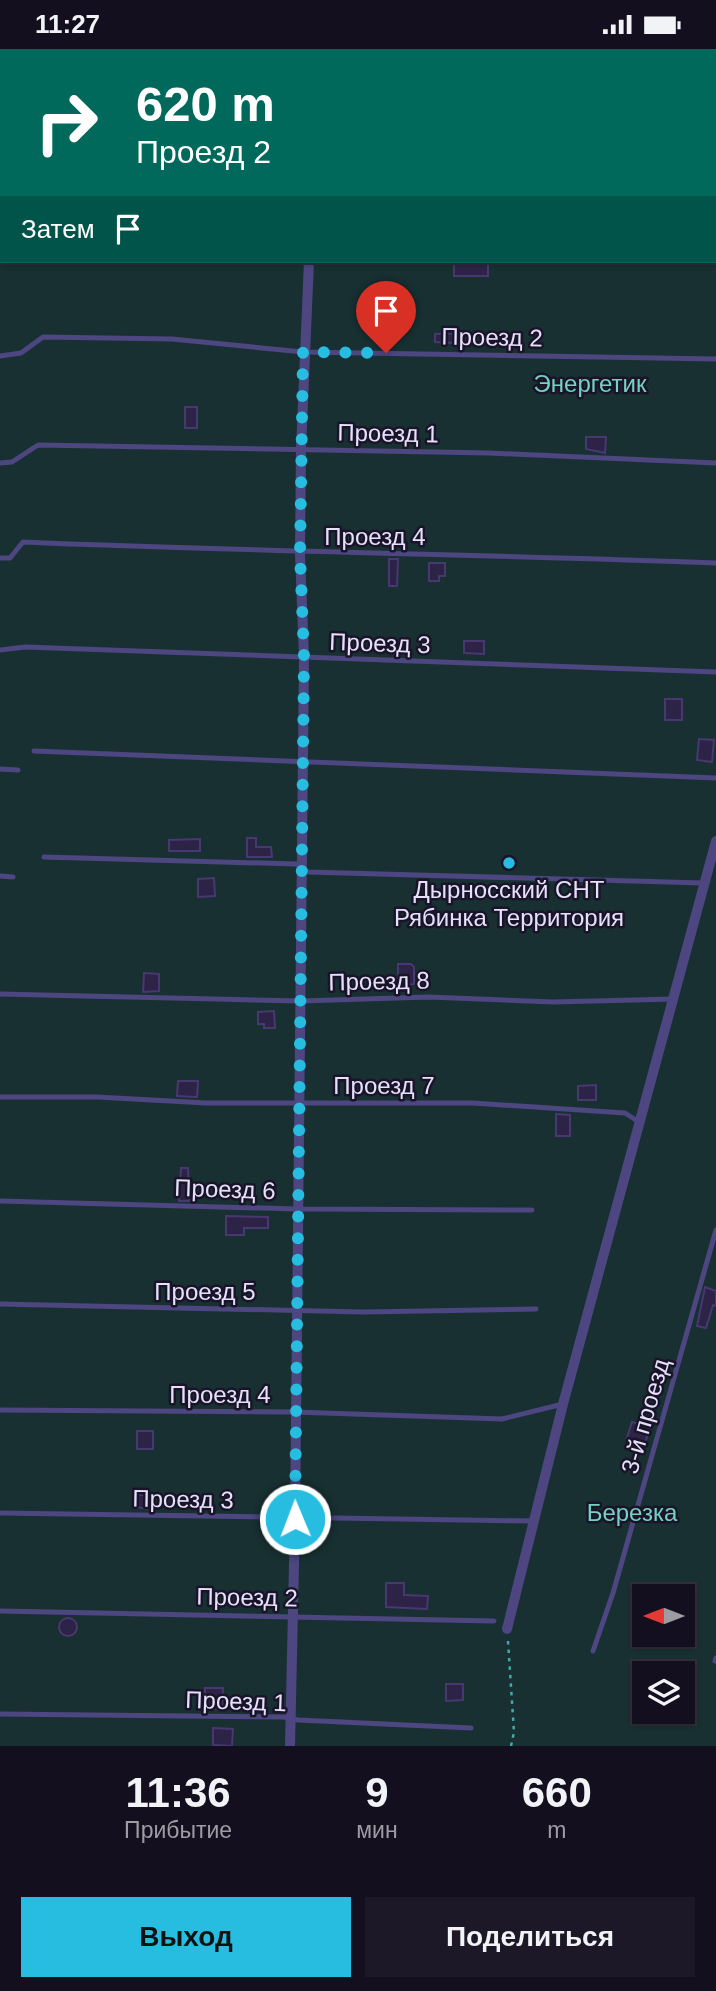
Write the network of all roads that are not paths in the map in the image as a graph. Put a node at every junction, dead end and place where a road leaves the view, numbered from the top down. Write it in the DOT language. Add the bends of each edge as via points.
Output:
graph roads {
  1 [pos="309,263"];
  2 [pos="303,352"];
  3 [pos="0,356"];
  4 [pos="716,359"];
  5 [pos="301,449"];
  6 [pos="0,463"];
  7 [pos="716,463"];
  8 [pos="300,554"];
  9 [pos="0,558"];
  10 [pos="716,563"];
  11 [pos="0,650"];
  12 [pos="304,657"];
  13 [pos="716,672"];
  14 [pos="34,751"];
  15 [pos="302,763"];
  16 [pos="0,769"];
  17 [pos="19,770"];
  18 [pos="716,778"];
  19 [pos="716,841"];
  20 [pos="44,857"];
  21 [pos="302,868"];
  22 [pos="0,876"];
  23 [pos="13,877"];
  24 [pos="704,883"];
  25 [pos="0,994"];
  26 [pos="674,999"];
  27 [pos="301,1001"];
  28 [pos="0,1097"];
  29 [pos="299,1103"];
  30 [pos="639,1122"];
  31 [pos="0,1201"];
  32 [pos="297,1209"];
  33 [pos="533,1210"];
  34 [pos="716,1230"];
  35 [pos="0,1304"];
  36 [pos="536,1309"];
  37 [pos="296,1310"];
  38 [pos="563,1404"];
  39 [pos="0,1410"];
  40 [pos="294,1412"];
  41 [pos="0,1513"];
  42 [pos="295,1519"];
  43 [pos="533,1521"];
  44 [pos="0,1611"];
  45 [pos="291,1616"];
  46 [pos="494,1621"];
  47 [pos="507,1629"];
  48 [pos="593,1651"];
  49 [pos="0,1714"];
  50 [pos="289,1719"];
  51 [pos="471,1728"];
  52 [pos="290,1746"];
  1 -- 2 [label="street"];
  2 -- 3 [label="lane, Проезд 2" via="172,339 43,337 21,353"];
  2 -- 4 [label="lane, Проезд 2"];
  2 -- 5 [label="street"];
  5 -- 6 [label="lane, Проезд 1" via="38,445 12,462"];
  5 -- 7 [label="lane, Проезд 1"];
  5 -- 8 [label="street"];
  8 -- 9 [label="lane, Проезд 4" via="23,543 10,558"];
  8 -- 10 [label="lane, Проезд 4" via="481,554"];
  8 -- 12 [label="street"];
  11 -- 12 [label="lane, Проезд 3" via="24,647"];
  12 -- 13 [label="lane, Проезд 3"];
  12 -- 15 [label="street"];
  14 -- 15 [label="lane"];
  15 -- 18 [label="lane"];
  15 -- 21 [label="street"];
  16 -- 17 [label="lane"];
  19 -- 24 [label="street"];
  20 -- 21 [label="lane" via="296,864"];
  21 -- 24 [label="lane" via="308,872"];
  21 -- 27 [label="street"];
  22 -- 23 [label="lane"];
  24 -- 26 [label="street"];
  25 -- 27 [label="lane, Проезд 8"];
  26 -- 27 [label="lane, Проезд 8"];
  26 -- 30 [label="street"];
  27 -- 29 [label="street"];
  28 -- 29 [label="lane, Проезд 7"];
  29 -- 30 [label="lane, Проезд 7" via="473,1103 625,1113"];
  29 -- 32 [label="street"];
  30 -- 38 [label="street"];
  31 -- 32 [label="lane, Проезд 6"];
  32 -- 33 [label="lane, Проезд 6"];
  32 -- 37 [label="street"];
  34 -- 48 [label="lane, 3-й проезд"];
  35 -- 37 [label="lane, Проезд 5"];
  36 -- 37 [label="lane, Проезд 5"];
  37 -- 40 [label="street"];
  38 -- 40 [label="lane, Проезд 4" via="502,1419"];
  38 -- 43 [label="street"];
  39 -- 40 [label="lane, Проезд 4"];
  40 -- 42 [label="street"];
  41 -- 42 [label="lane, Проезд 3"];
  42 -- 43 [label="lane, Проезд 3"];
  42 -- 45 [label="street"];
  43 -- 47 [label="street"];
  44 -- 45 [label="lane, Проезд 2"];
  45 -- 46 [label="lane, Проезд 2"];
  45 -- 50 [label="street"];
  49 -- 50 [label="lane, Проезд 1"];
  50 -- 51 [label="lane, Проезд 1"];
  50 -- 52 [label="street"];
}
